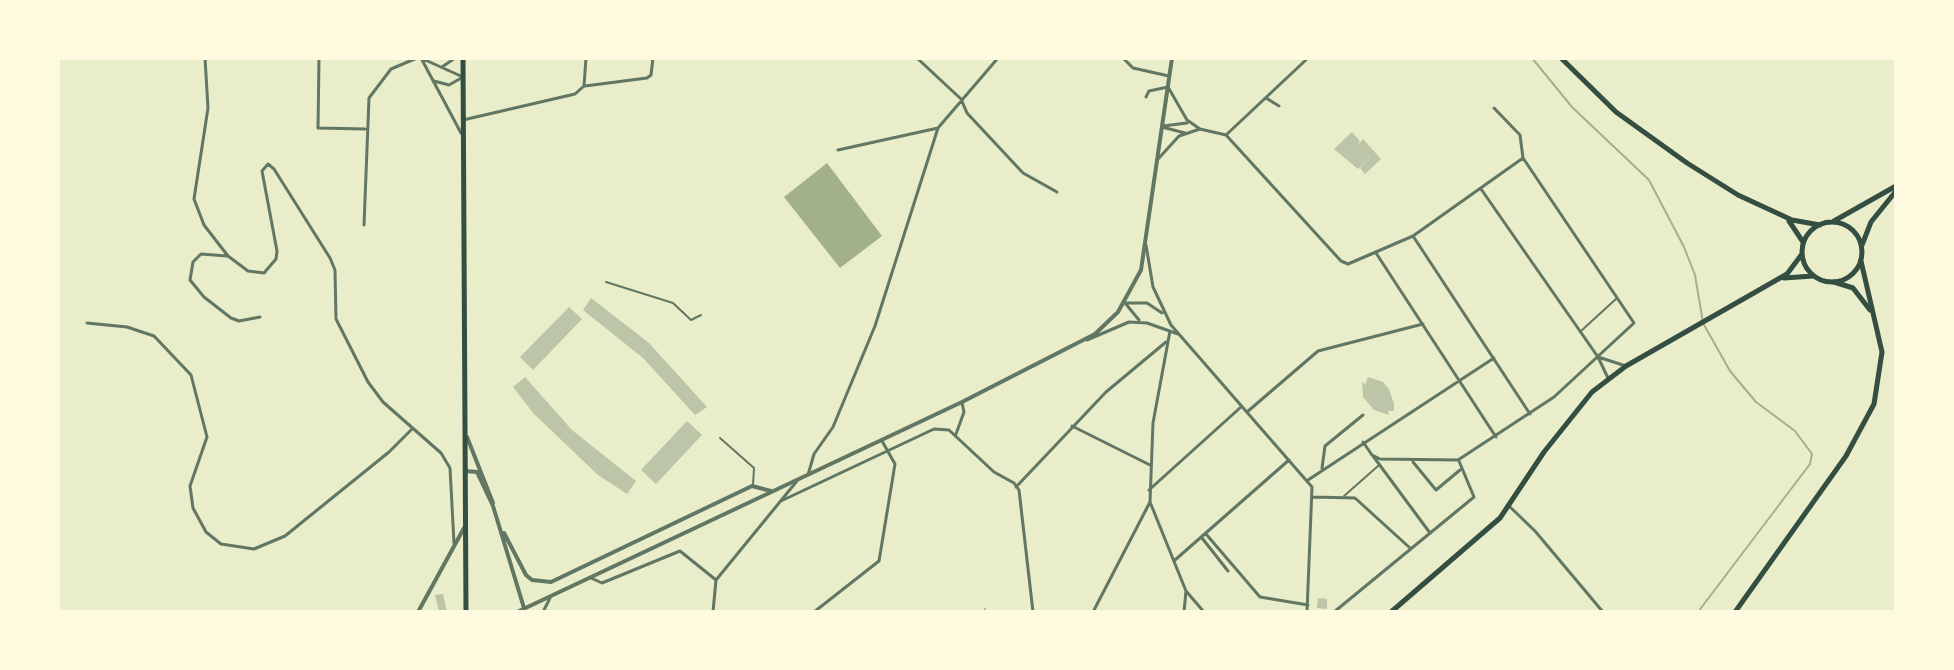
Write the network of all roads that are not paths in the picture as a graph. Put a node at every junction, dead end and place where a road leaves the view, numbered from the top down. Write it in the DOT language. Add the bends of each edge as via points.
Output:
graph roads {
  1 [pos="205,58"];
  2 [pos="319,58"];
  3 [pos="420,58"];
  4 [pos="455,58"];
  5 [pos="463,58"];
  6 [pos="586,58"];
  7 [pos="653,58"];
  8 [pos="917,58"];
  9 [pos="998,58"];
  10 [pos="1123,58"];
  11 [pos="1172,58"];
  12 [pos="1308,58"];
  13 [pos="1561,58"];
  14 [pos="442,67"];
  15 [pos="1169,76"];
  16 [pos="463,77"];
  17 [pos="434,81"];
  18 [pos="584,86"];
  19 [pos="1168,87"];
  20 [pos="1146,97"];
  21 [pos="1266,98"];
  22 [pos="961,99"];
  23 [pos="1279,106"];
  24 [pos="1494,108"];
  25 [pos="463,120"];
  26 [pos="1191,123"];
  27 [pos="1162,127"];
  28 [pos="938,128"];
  29 [pos="365,129"];
  30 [pos="1200,129"];
  31 [pos="1185,133"];
  32 [pos="1226,135"];
  33 [pos="463,137"];
  34 [pos="838,150"];
  35 [pos="1159,158"];
  36 [pos="1523,158"];
  37 [pos="1480,188"];
  38 [pos="1896,189"];
  39 [pos="1057,192"];
  40 [pos="1782,215"];
  41 [pos="1830,222"];
  42 [pos="364,225"];
  43 [pos="1820,225"];
  44 [pos="1413,236"];
  45 [pos="1803,244"];
  46 [pos="1146,245"];
  47 [pos="1862,250"];
  48 [pos="1376,253"];
  49 [pos="1802,254"];
  50 [pos="228,256"];
  51 [pos="1861,261"];
  52 [pos="1814,276"];
  53 [pos="606,282"];
  54 [pos="1776,282"];
  55 [pos="1834,282"];
  56 [pos="1617,298"];
  57 [pos="1125,303"];
  58 [pos="701,315"];
  59 [pos="1165,315"];
  60 [pos="260,317"];
  61 [pos="1874,319"];
  62 [pos="1141,321"];
  63 [pos="87,323"];
  64 [pos="1423,324"];
  65 [pos="1170,331"];
  66 [pos="1580,332"];
  67 [pos="1178,334"];
  68 [pos="1167,341"];
  69 [pos="1082,343"];
  70 [pos="1598,357"];
  71 [pos="1494,358"];
  72 [pos="1626,366"];
  73 [pos="1608,378"];
  74 [pos="1460,380"];
  75 [pos="962,402"];
  76 [pos="1241,407"];
  77 [pos="1247,412"];
  78 [pos="1530,414"];
  79 [pos="1363,415"];
  80 [pos="1072,426"];
  81 [pos="413,428"];
  82 [pos="464,431"];
  83 [pos="956,434"];
  84 [pos="1496,437"];
  85 [pos="720,438"];
  86 [pos="882,440"];
  87 [pos="1363,442"];
  88 [pos="889,451"];
  89 [pos="1372,455"];
  90 [pos="1289,460"];
  91 [pos="1458,460"];
  92 [pos="1413,462"];
  93 [pos="1150,465"];
  94 [pos="1379,465"];
  95 [pos="1322,469"];
  96 [pos="1461,469"];
  97 [pos="464,471"];
  98 [pos="808,475"];
  99 [pos="798,480"];
  100 [pos="1308,480"];
  101 [pos="752,486"];
  102 [pos="1016,487"];
  103 [pos="1149,490"];
  104 [pos="773,491"];
  105 [pos="1312,497"];
  106 [pos="1343,497"];
  107 [pos="781,501"];
  108 [pos="1150,502"];
  109 [pos="493,506"];
  110 [pos="1509,506"];
  111 [pos="464,528"];
  112 [pos="504,533"];
  113 [pos="1430,533"];
  114 [pos="1206,534"];
  115 [pos="1202,538"];
  116 [pos="454,543"];
  117 [pos="1410,548"];
  118 [pos="1175,560"];
  119 [pos="1228,571"];
  120 [pos="589,576"];
  121 [pos="716,580"];
  122 [pos="1186,591"];
  123 [pos="553,594"];
  124 [pos="1308,605"];
  125 [pos="524,610"];
  126 [pos="418,612"];
  127 [pos="466,612"];
  128 [pos="517,612"];
  129 [pos="543,612"];
  130 [pos="713,612"];
  131 [pos="814,612"];
  132 [pos="1033,612"];
  133 [pos="1093,612"];
  134 [pos="1184,612"];
  135 [pos="1204,612"];
  136 [pos="1307,612"];
  137 [pos="1334,612"];
  138 [pos="1391,612"];
  139 [pos="1603,612"];
  140 [pos="1735,612"];
  1 -- 50 [label="street" via="208,108 194,199 204,225"];
  2 -- 29 [label="street" via="318,128"];
  3 -- 14 [label="street"];
  3 -- 17 [label="street"];
  3 -- 29 [label="street" via="384,77 369,98"];
  4 -- 14 [label="street"];
  5 -- 16 [label="main road"];
  6 -- 18 [label="street"];
  7 -- 18 [label="street" via="647,78"];
  8 -- 22 [label="street"];
  9 -- 22 [label="street"];
  10 -- 15 [label="street" via="1133,68"];
  11 -- 15 [label="street"];
  12 -- 21 [label="street"];
  13 -- 40 [label="main road" via="1641,131 1738,195"];
  14 -- 16 [label="street"];
  15 -- 19 [label="street"];
  16 -- 17 [label="street" via="449,85"];
  16 -- 25 [label="main road"];
  17 -- 33 [label="street"];
  18 -- 25 [label="street" via="575,94"];
  19 -- 20 [label="street" via="1149,91"];
  19 -- 26 [label="street"];
  19 -- 27 [label="street"];
  21 -- 23 [label="street"];
  21 -- 32 [label="street"];
  22 -- 28 [label="street"];
  22 -- 39 [label="street" via="967,113 1023,173"];
  24 -- 36 [label="street" via="1520,135"];
  25 -- 33 [label="main road"];
  26 -- 27 [label="street"];
  26 -- 30 [label="street"];
  27 -- 31 [label="street"];
  27 -- 35 [label="street"];
  28 -- 34 [label="street"];
  28 -- 98 [label="street" via="875,326"];
  29 -- 42 [label="street"];
  30 -- 31 [label="street"];
  30 -- 32 [label="street"];
  31 -- 35 [label="street"];
  32 -- 48 [label="street" via="1341,261 1356,262"];
  33 -- 82 [label="main road"];
  35 -- 46 [label="street"];
  36 -- 37 [label="street"];
  36 -- 56 [label="street"];
  37 -- 44 [label="street"];
  37 -- 66 [label="street"];
  38 -- 41 [label="main road"];
  38 -- 47 [label="main road" via="1871,222"];
  40 -- 43 [label="main road"];
  40 -- 45 [label="main road" via="1798,229"];
  41 -- 43 [label="main road"];
  41 -- 47 [label="main road" via="1855,233"];
  43 -- 45 [label="main road"];
  44 -- 48 [label="street"];
  44 -- 71 [label="street"];
  45 -- 49 [label="main road"];
  46 -- 57 [label="street"];
  46 -- 59 [label="street" via="1153,287"];
  47 -- 51 [label="main road"];
  48 -- 64 [label="street"];
  49 -- 52 [label="main road"];
  49 -- 54 [label="main road"];
  50 -- 60 [label="street" via="201,254 193,262 190,280 231,318"];
  50 -- 81 [label="street" via="256,274 276,259 262,171 268,164 330,258 341,333 383,402"];
  51 -- 55 [label="main road" via="1851,275"];
  51 -- 61 [label="main road"];
  52 -- 54 [label="main road"];
  52 -- 55 [label="main road"];
  53 -- 58 [label="street" via="673,303 691,320"];
  54 -- 72 [label="main road"];
  55 -- 61 [label="main road" via="1853,288"];
  56 -- 66 [label="street"];
  56 -- 70 [label="street" via="1634,323"];
  57 -- 59 [label="street" via="1147,303"];
  57 -- 62 [label="street"];
  57 -- 69 [label="street"];
  59 -- 67 [label="street"];
  61 -- 140 [label="main road" via="1882,352 1880,382 1862,432"];
  62 -- 65 [label="street"];
  62 -- 69 [label="street"];
  63 -- 81 [label="street" via="154,336 191,375 207,437 190,486 193,508 206,532 236,549 254,549 285,536"];
  64 -- 74 [label="street"];
  64 -- 77 [label="street" via="1318,351"];
  65 -- 67 [label="street"];
  65 -- 68 [label="street"];
  66 -- 70 [label="street"];
  67 -- 76 [label="street"];
  68 -- 80 [label="street"];
  68 -- 93 [label="street"];
  69 -- 75 [label="street"];
  70 -- 72 [label="street"];
  70 -- 73 [label="street"];
  70 -- 78 [label="street"];
  71 -- 74 [label="street"];
  71 -- 78 [label="street"];
  72 -- 73 [label="main road"];
  73 -- 110 [label="main road" via="1574,411"];
  74 -- 84 [label="street"];
  74 -- 87 [label="street"];
  75 -- 83 [label="street"];
  75 -- 86 [label="street"];
  76 -- 77 [label="street"];
  76 -- 103 [label="street"];
  77 -- 90 [label="street"];
  78 -- 84 [label="street"];
  79 -- 95 [label="street" via="1325,446"];
  80 -- 93 [label="street"];
  80 -- 102 [label="street"];
  81 -- 116 [label="street" via="450,468"];
  82 -- 97 [label="main road"];
  82 -- 109 [label="street"];
  83 -- 88 [label="street" via="934,429"];
  83 -- 102 [label="street" via="985,465"];
  84 -- 91 [label="street"];
  85 -- 101 [label="street" via="754,468"];
  86 -- 88 [label="street"];
  86 -- 98 [label="street"];
  87 -- 89 [label="street"];
  87 -- 95 [label="street"];
  88 -- 107 [label="street"];
  88 -- 131 [label="street" via="895,464 879,561"];
  89 -- 92 [label="street"];
  89 -- 94 [label="street"];
  90 -- 100 [label="street"];
  90 -- 114 [label="street"];
  91 -- 92 [label="street"];
  91 -- 96 [label="street"];
  92 -- 96 [label="street" via="1436,490"];
  93 -- 103 [label="street"];
  94 -- 106 [label="street"];
  94 -- 113 [label="street"];
  95 -- 100 [label="street"];
  96 -- 113 [label="street" via="1474,497"];
  97 -- 109 [label="street" via="477,472"];
  97 -- 111 [label="main road"];
  98 -- 99 [label="street"];
  99 -- 104 [label="street"];
  99 -- 107 [label="street"];
  100 -- 105 [label="street"];
  101 -- 104 [label="street"];
  101 -- 112 [label="street" via="551,582 526,575"];
  102 -- 132 [label="street"];
  103 -- 108 [label="street"];
  104 -- 120 [label="street"];
  105 -- 106 [label="street"];
  105 -- 124 [label="street"];
  106 -- 117 [label="street" via="1355,498"];
  107 -- 121 [label="street"];
  108 -- 118 [label="street"];
  108 -- 133 [label="street"];
  109 -- 112 [label="street"];
  110 -- 138 [label="main road" via="1489,530"];
  110 -- 139 [label="street"];
  111 -- 116 [label="street"];
  111 -- 127 [label="main road"];
  112 -- 125 [label="street"];
  113 -- 117 [label="street"];
  114 -- 115 [label="street"];
  114 -- 124 [label="street" via="1260,597"];
  115 -- 118 [label="street"];
  115 -- 119 [label="street"];
  116 -- 126 [label="street"];
  117 -- 137 [label="street"];
  118 -- 122 [label="street"];
  120 -- 121 [label="street" via="602,583 680,551"];
  120 -- 123 [label="street"];
  121 -- 130 [label="street"];
  122 -- 134 [label="street"];
  122 -- 135 [label="street"];
  123 -- 125 [label="street"];
  123 -- 129 [label="street"];
  124 -- 136 [label="street"];
  125 -- 128 [label="street"];
}
